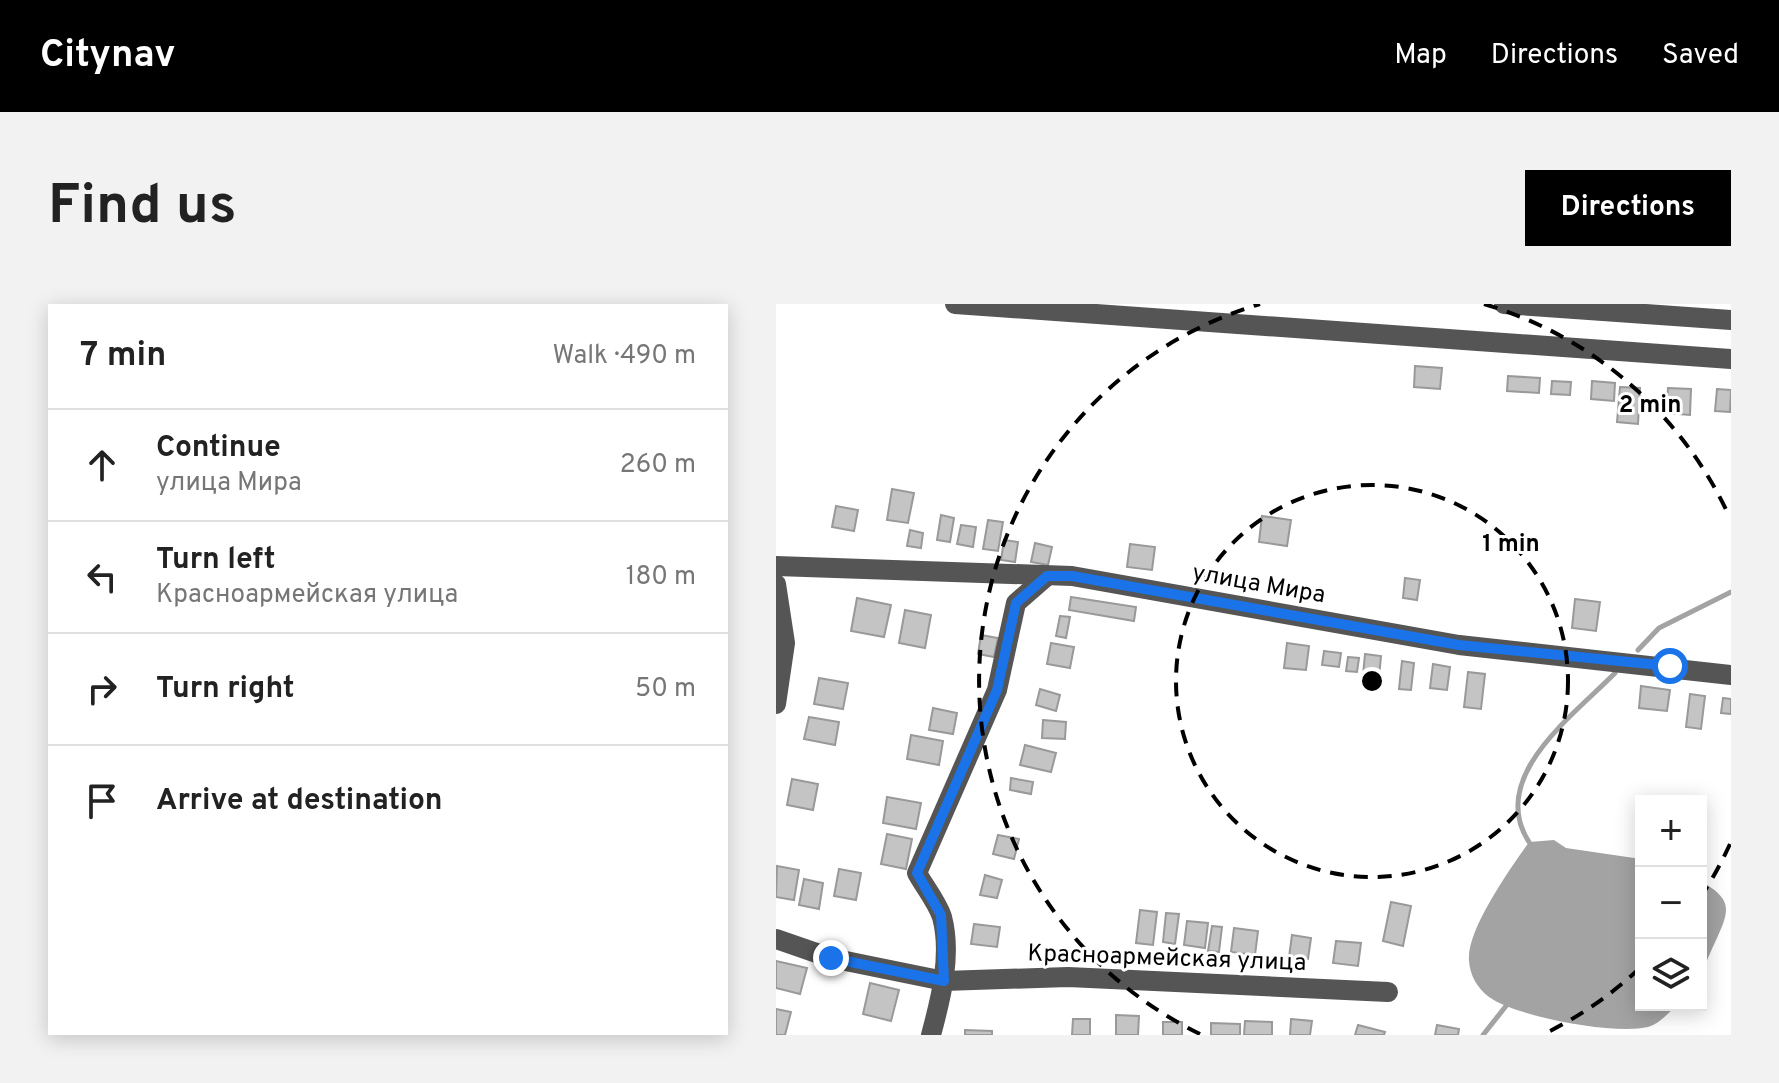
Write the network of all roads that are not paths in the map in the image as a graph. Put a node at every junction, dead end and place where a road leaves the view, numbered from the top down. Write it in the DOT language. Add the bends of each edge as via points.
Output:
graph roads {
  1 [pos="955,304"];
  2 [pos="1504,304"];
  3 [pos="1731,320"];
  4 [pos="1731,359"];
  5 [pos="776,566"];
  6 [pos="1047,576"];
  7 [pos="776,584"];
  8 [pos="1731,675"];
  9 [pos="776,704"];
  10 [pos="776,939"];
  11 [pos="944,981"];
  12 [pos="1388,992"];
  13 [pos="931,1035"];
  1 -- 4 [label="street"];
  2 -- 3 [label="street"];
  5 -- 6 [label="street, улица Мира"];
  6 -- 8 [label="street, улица Мира" via="1072,576 1459,645"];
  6 -- 11 [label="street" via="1016,603 997,690 917,873 941,915"];
  7 -- 9 [label="street" via="785,643"];
  10 -- 11 [label="street, Красноармейская улица" via="831,958"];
  11 -- 12 [label="street, Красноармейская улица" via="1068,977"];
  11 -- 13 [label="street"];
}
